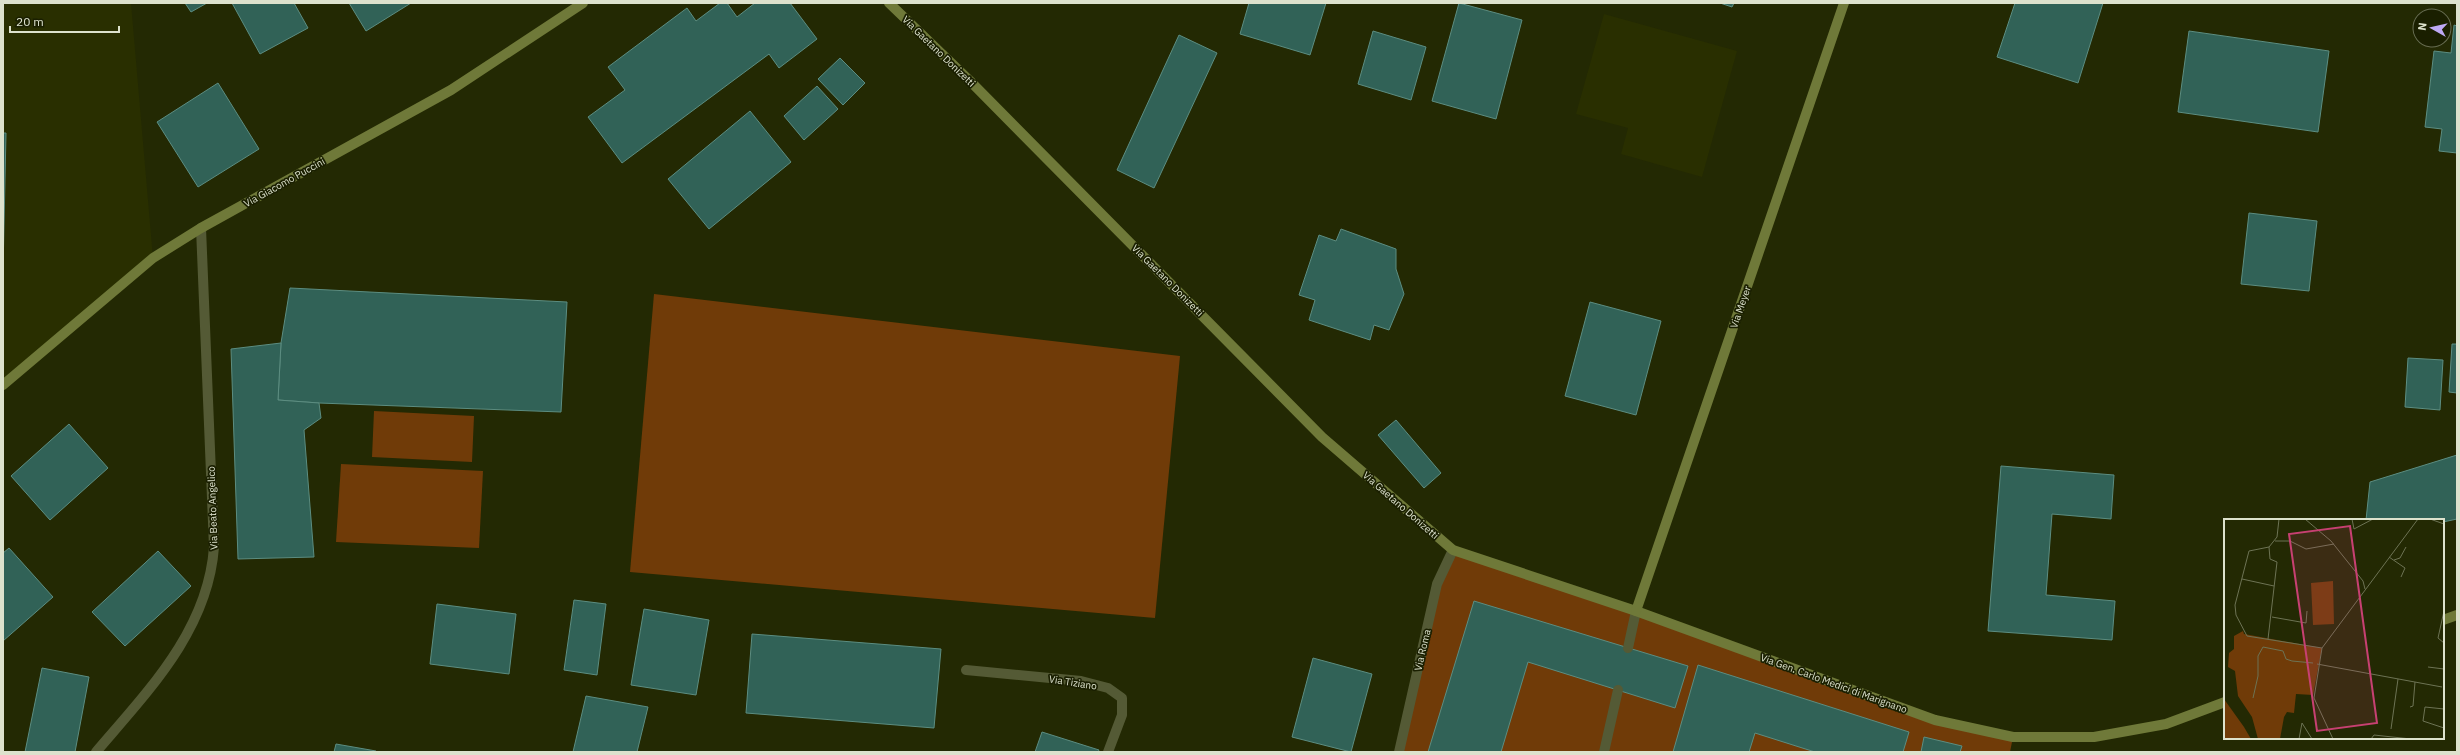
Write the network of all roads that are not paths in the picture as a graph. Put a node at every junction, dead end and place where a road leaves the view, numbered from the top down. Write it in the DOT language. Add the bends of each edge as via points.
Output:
graph roads {
  1 [pos="583,3"];
  2 [pos="890,3"];
  3 [pos="1844,3"];
  4 [pos="201,228"];
  5 [pos="3,385"];
  6 [pos="1453,550"];
  7 [pos="1636,611"];
  8 [pos="2457,615"];
  9 [pos="2444,620"];
  10 [pos="1628,648"];
  11 [pos="966,670"];
  12 [pos="1618,690"];
  13 [pos="2224,702"];
  14 [pos="96,752"];
  15 [pos="1108,752"];
  16 [pos="1399,752"];
  17 [pos="1604,752"];
  1 -- 4 [label="street, Via Giacomo Puccini" via="450,90"];
  2 -- 6 [label="street, Via Gaetano Donizetti" via="1322,437"];
  3 -- 7 [label="street, Via Meyer"];
  4 -- 5 [label="street, Via Giacomo Puccini" via="152,258"];
  4 -- 14 [label="street, Via Beato Angelico" via="214,548 212,573 187,636 171,662"];
  6 -- 7 [label="street, Via Gen. Carlo Medici di Marignano"];
  6 -- 16 [label="street, Via Roma" via="1436,584"];
  7 -- 10 [label="street"];
  7 -- 13 [label="street, Via Gen. Carlo Medici di Marignano" via="1935,720 2014,737 2094,737 2166,724"];
  8 -- 9 [label="street"];
  11 -- 15 [label="street, Via Tiziano" via="1081,681 1108,688 1122,698 1122,715"];
  12 -- 17 [label="street"];
}
